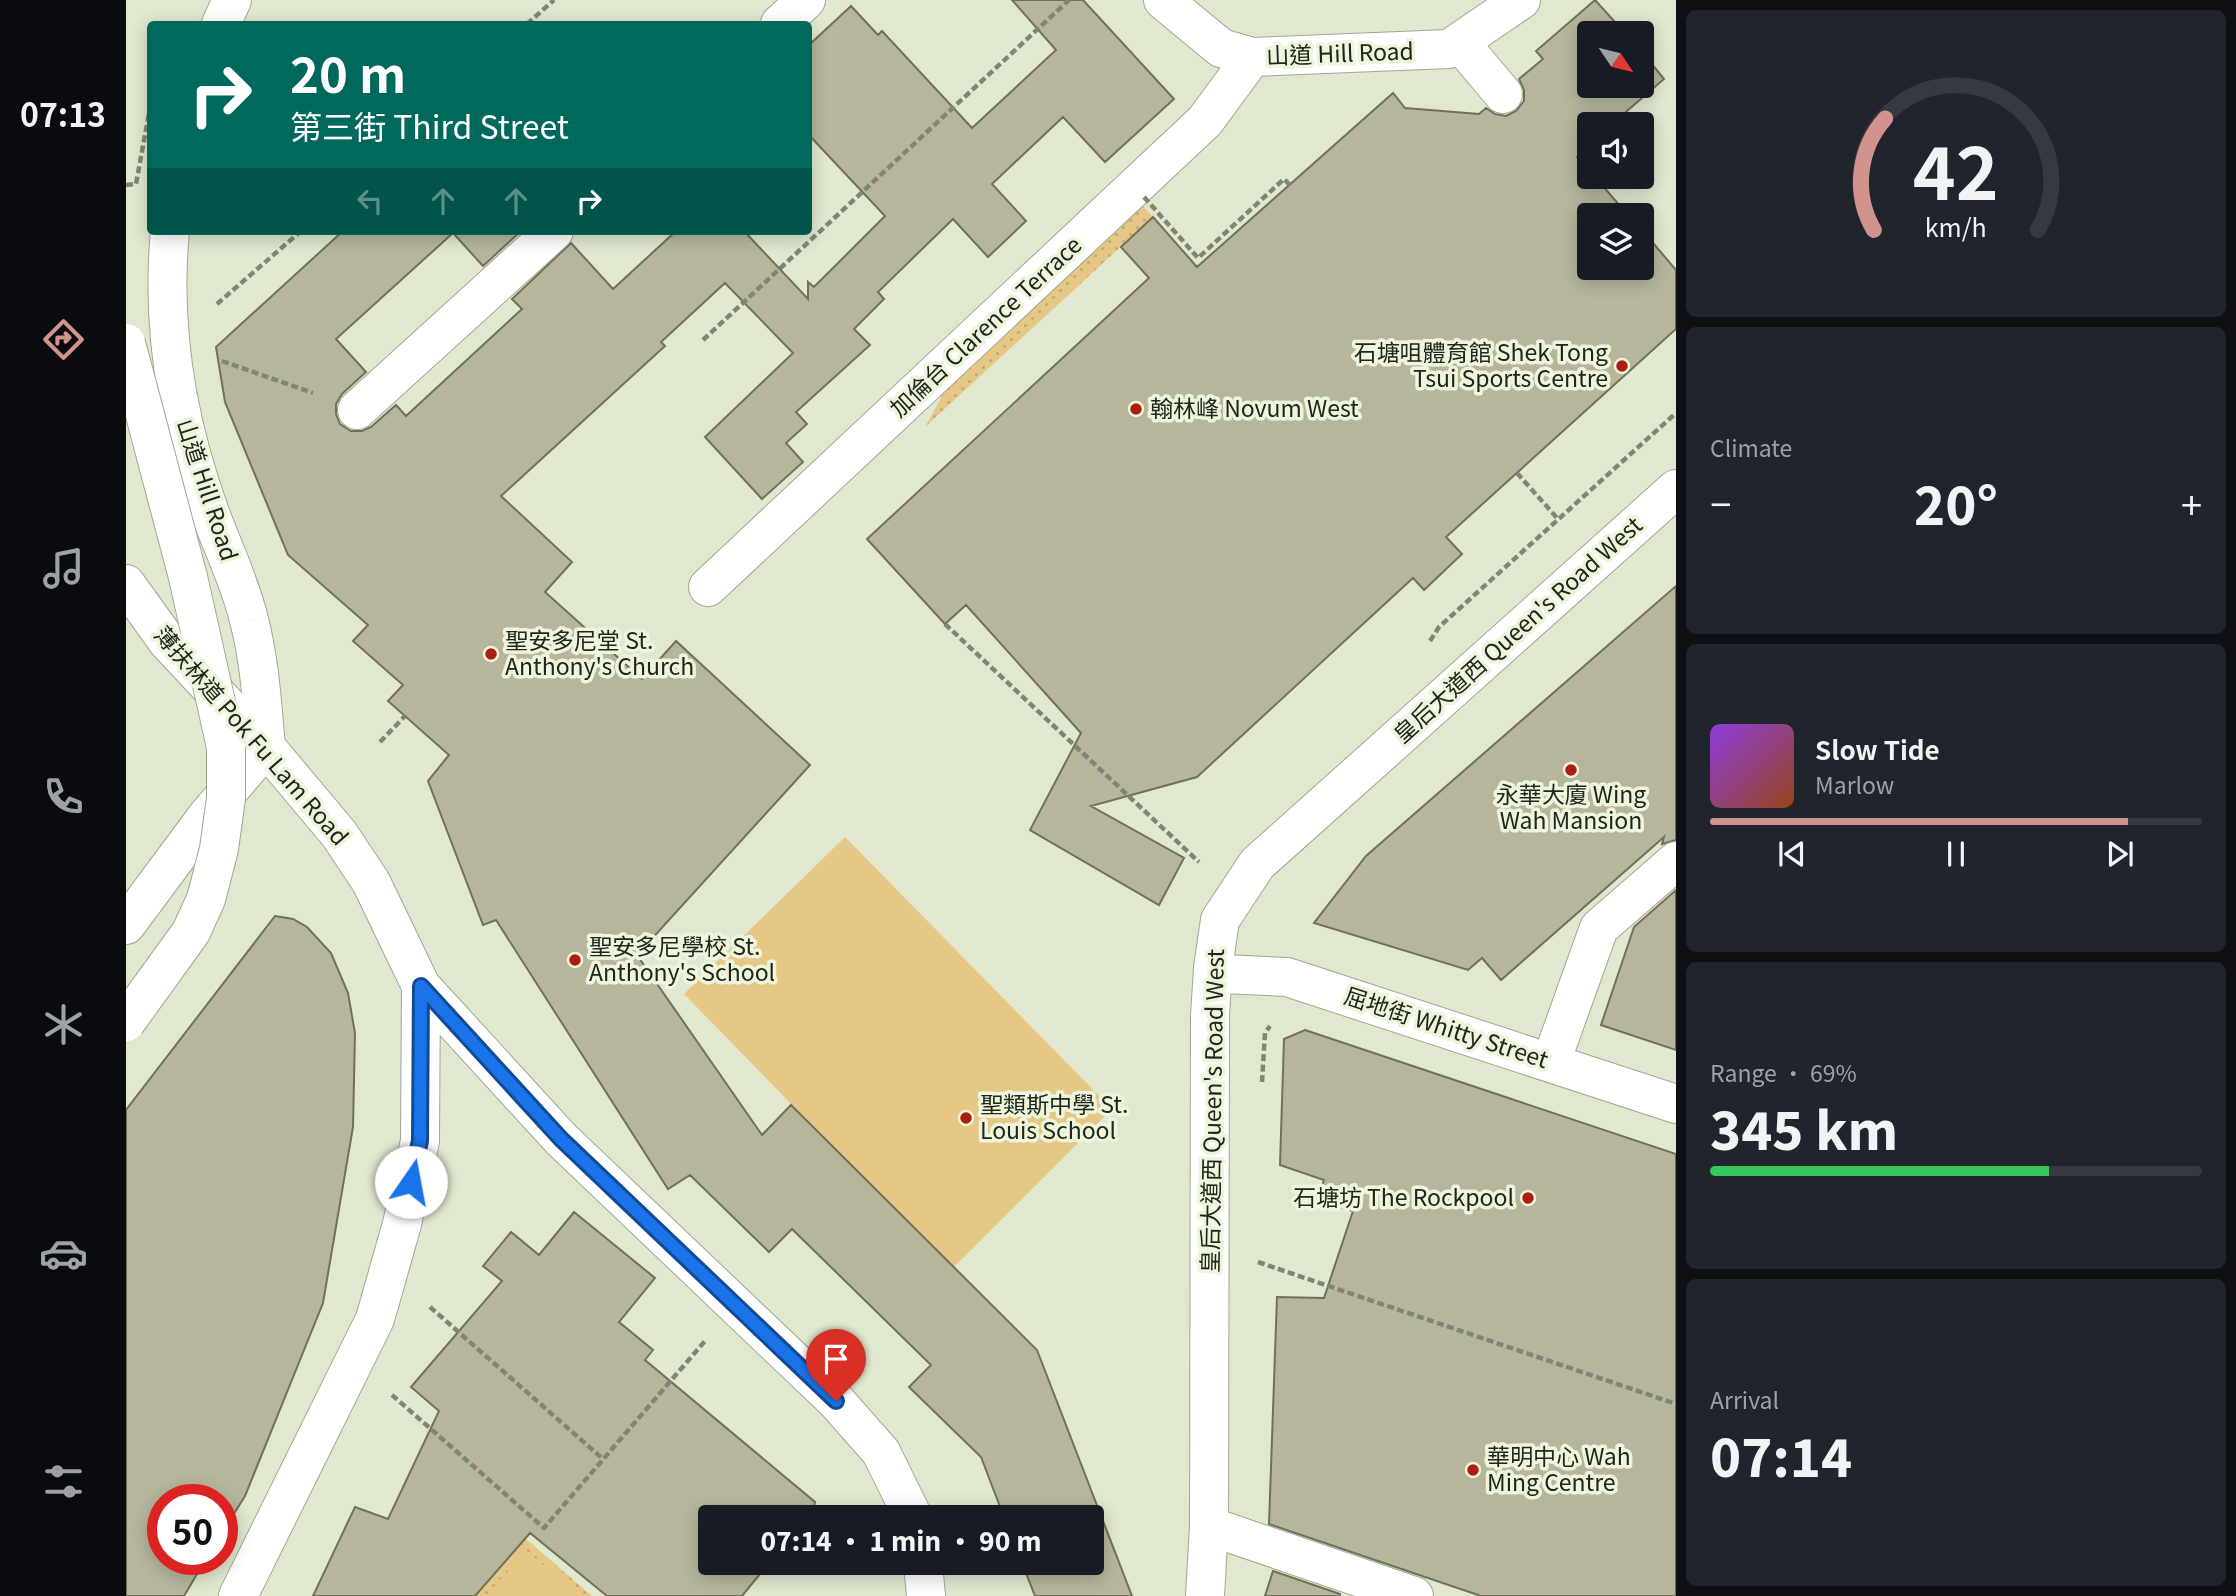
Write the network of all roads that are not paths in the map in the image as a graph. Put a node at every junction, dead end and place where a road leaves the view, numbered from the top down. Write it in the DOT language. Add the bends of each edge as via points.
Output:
graph roads {
  1 [pos="232,0"];
  2 [pos="806,0"];
  3 [pos="1163,0"];
  4 [pos="1521,0"];
  5 [pos="222,21"];
  6 [pos="783,21"];
  7 [pos="1461,44"];
  8 [pos="1252,57"];
  9 [pos="1503,94"];
  10 [pos="170,235"];
  11 [pos="550,235"];
  12 [pos="126,343"];
  13 [pos="357,410"];
  14 [pos="1676,489"];
  15 [pos="126,584"];
  16 [pos="708,587"];
  17 [pos="266,747"];
  18 [pos="1676,861"];
  19 [pos="126,925"];
  20 [pos="1213,968"];
  21 [pos="421,986"];
  22 [pos="126,1022"];
  23 [pos="1551,1062"];
  24 [pos="1676,1104"];
  25 [pos="907,1505"];
  26 [pos="1209,1526"];
  27 [pos="924,1575"];
  28 [pos="238,1596"];
  29 [pos="926,1596"];
  30 [pos="1205,1596"];
  31 [pos="1414,1596"];
  1 -- 5 [label="main road"];
  2 -- 6 [label="main road"];
  3 -- 8 [label="main road, 山道 Hill Road" via="1221,48"];
  4 -- 7 [label="main road, 山道 Hill Road"];
  7 -- 8 [label="main road, 山道 Hill Road" via="1396,53"];
  7 -- 9 [label="main road"];
  8 -- 16 [label="main road, 加倫台 Clarence Terrace" via="1205,121"];
  10 -- 17 [label="main road, 山道 Hill Road" via="168,323 176,386 205,497 249,617 258,658"];
  11 -- 13 [label="main road"];
  12 -- 22 [label="main road, bridge" via="188,577 226,747 226,798 206,899 191,932"];
  14 -- 20 [label="main road, 皇后大道西 Queen's Road West" via="1257,864 1220,920"];
  15 -- 17 [label="main road, 薄扶林道 Pok Fu Lam Road" via="167,641"];
  17 -- 19 [label="main road" via="207,816"];
  17 -- 21 [label="main road, 薄扶林道 Pok Fu Lam Road" via="372,882"];
  18 -- 23 [label="main road" via="1599,928"];
  20 -- 23 [label="main road, 屈地街 Whitty Street" via="1223,974 1287,977"];
  20 -- 26 [label="main road, 皇后大道西 Queen's Road West"];
  21 -- 25 [label="main road" via="561,1139 836,1401 881,1452"];
  21 -- 28 [label="main road, 薄扶林道 Pok Fu Lam Road" via="420,1141 375,1319"];
  23 -- 24 [label="main road, 屈地街 Whitty Street"];
  26 -- 30 [label="main road, 皇后大道西 Queen's Road West"];
  26 -- 31 [label="main road"];
  27 -- 29 [label="main road"];
}
